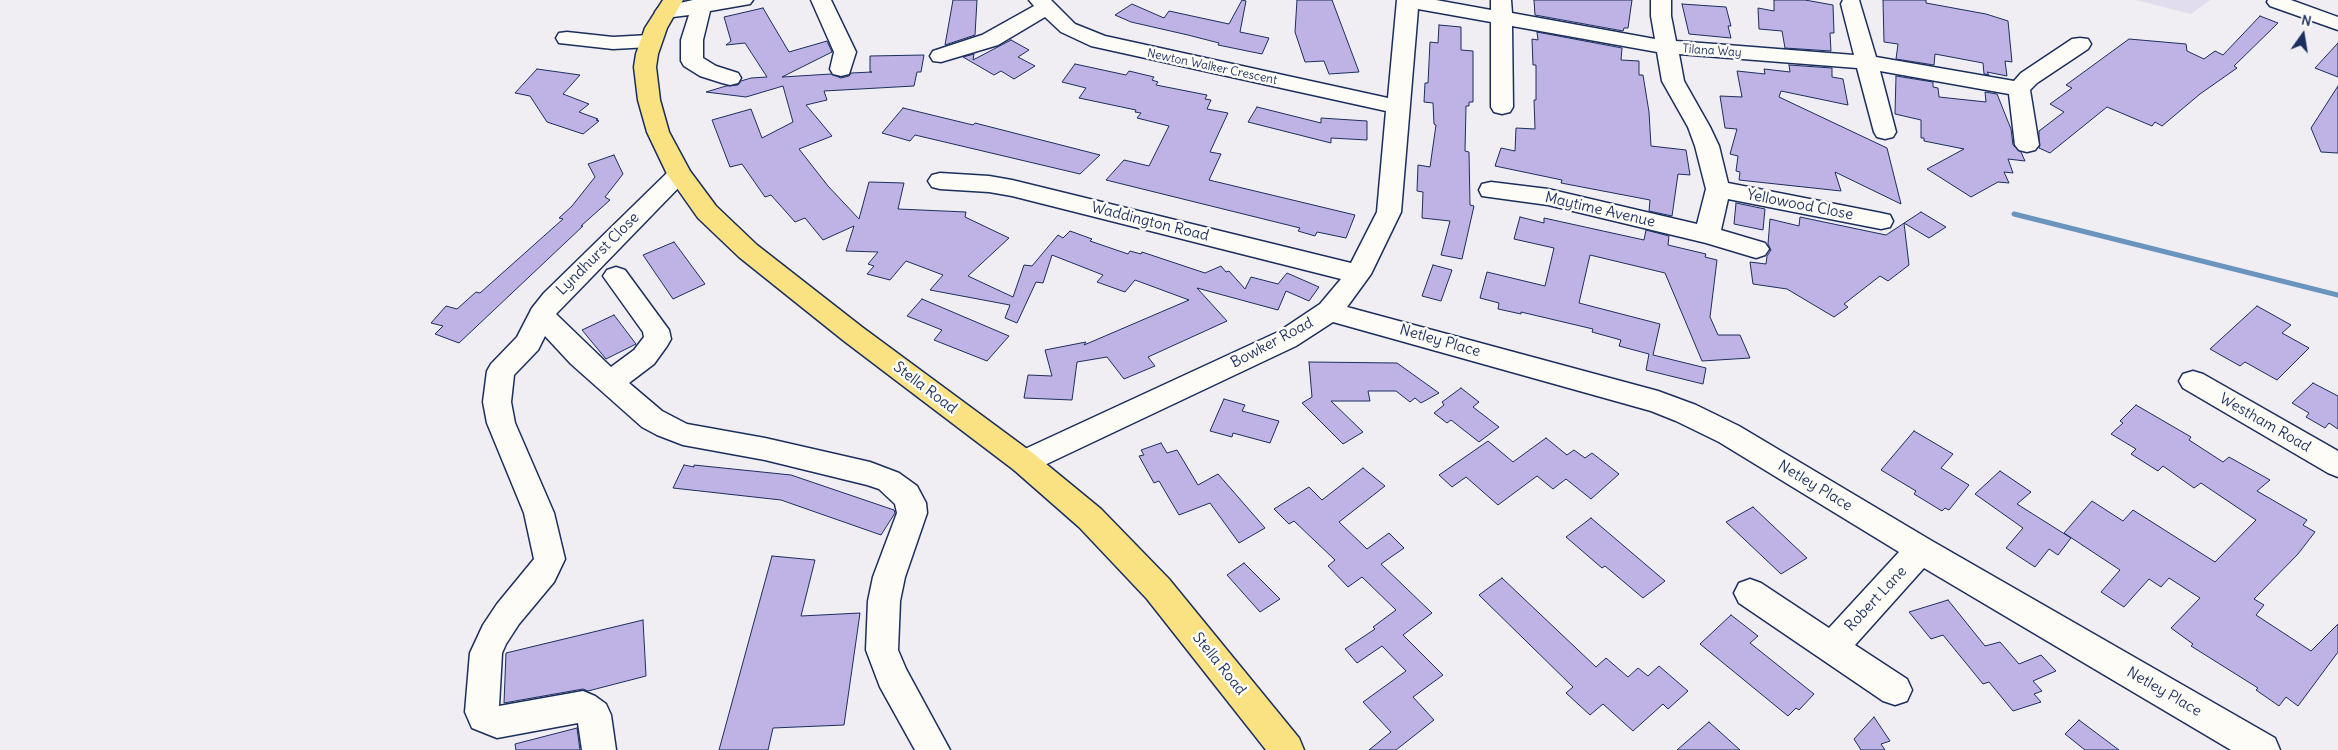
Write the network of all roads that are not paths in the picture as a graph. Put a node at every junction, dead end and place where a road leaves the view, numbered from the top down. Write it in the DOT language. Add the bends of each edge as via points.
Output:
graph roads {
  1 [pos="740,0"];
  2 [pos="822,0"];
  3 [pos="1661,0"];
  4 [pos="1408,1"];
  5 [pos="2277,2"];
  6 [pos="702,4"];
  7 [pos="1043,4"];
  8 [pos="1851,4"];
  9 [pos="669,6"];
  10 [pos="1500,9"];
  11 [pos="2338,24"];
  12 [pos="567,38"];
  13 [pos="650,42"];
  14 [pos="2080,44"];
  15 [pos="1666,48"];
  16 [pos="941,56"];
  17 [pos="1865,62"];
  18 [pos="841,68"];
  19 [pos="730,78"];
  20 [pos="2019,89"];
  21 [pos="1398,107"];
  22 [pos="1502,107"];
  23 [pos="1885,132"];
  24 [pos="2027,145"];
  25 [pos="679,174"];
  26 [pos="940,182"];
  27 [pos="1718,189"];
  28 [pos="1491,190"];
  29 [pos="1881,221"];
  30 [pos="1707,235"];
  31 [pos="1756,249"];
  32 [pos="1358,274"];
  33 [pos="616,276"];
  34 [pos="1329,311"];
  35 [pos="540,315"];
  36 [pos="2193,380"];
  37 [pos="611,382"];
  38 [pos="1024,462"];
  39 [pos="2338,465"];
  40 [pos="1922,550"];
  41 [pos="1750,593"];
  42 [pos="1831,648"];
  43 [pos="1895,690"];
  44 [pos="598,750"];
  45 [pos="933,750"];
  46 [pos="1287,750"];
  47 [pos="2263,750"];
  1 -- 6 [label="street"];
  2 -- 18 [label="street" via="845,52"];
  3 -- 15 [label="street"];
  4 -- 10 [label="street, Tilana Way"];
  4 -- 21 [label="street, Bowker Road"];
  5 -- 11 [label="street"];
  6 -- 9 [label="street"];
  6 -- 19 [label="street" via="692,40 692,61 708,71"];
  7 -- 16 [label="street" via="990,40"];
  7 -- 21 [label="street, Newton Walker Crescent" via="1068,28 1098,41"];
  8 -- 17 [label="street"];
  9 -- 13 [label="main road, Stella Road"];
  10 -- 15 [label="street, Tilana Way"];
  10 -- 22 [label="street"];
  12 -- 13 [label="street" via="613,43"];
  13 -- 25 [label="main road, Stella Road" via="645,67 649,100 658,132"];
  14 -- 20 [label="street"];
  15 -- 17 [label="street, Tilana Way"];
  15 -- 27 [label="street" via="1673,81 1707,146"];
  17 -- 20 [label="street, Tilana Way"];
  17 -- 23 [label="street"];
  20 -- 24 [label="street"];
  21 -- 32 [label="street, Bowker Road" via="1389,212"];
  25 -- 35 [label="street, Lyndhurst Close" via="565,286"];
  25 -- 38 [label="main road, Stella Road" via="707,212 748,251"];
  26 -- 32 [label="street, Waddington Road" via="1012,188"];
  27 -- 29 [label="street, Yellowood Close"];
  27 -- 30 [label="street"];
  28 -- 30 [label="street, Maytime Avenue" via="1548,197"];
  30 -- 31 [label="street, Maytime Avenue"];
  32 -- 34 [label="street, Bowker Road"];
  33 -- 37 [label="street" via="656,330 658,339 644,358"];
  34 -- 38 [label="street, Bowker Road" via="1287,339"];
  34 -- 40 [label="street, Netley Place" via="1686,413 1729,434"];
  35 -- 37 [label="street"];
  35 -- 44 [label="street, Lyndhurst Close" via="528,343 501,370 496,402 500,423 539,513 550,559 543,574 494,635 486,653 482,712 484,717 497,722 583,707 594,714"];
  36 -- 39 [label="street, Westham Road"];
  37 -- 45 [label="street" via="652,419 683,434 870,474 889,481 906,495 912,513 889,577 884,601 882,650 892,676"];
  38 -- 46 [label="main road, Stella Road" via="1090,518 1139,568 1206,646"];
  40 -- 42 [label="street, Robert Lane"];
  40 -- 47 [label="street, Netley Place"];
  41 -- 42 [label="street"];
  42 -- 43 [label="street"];
}
